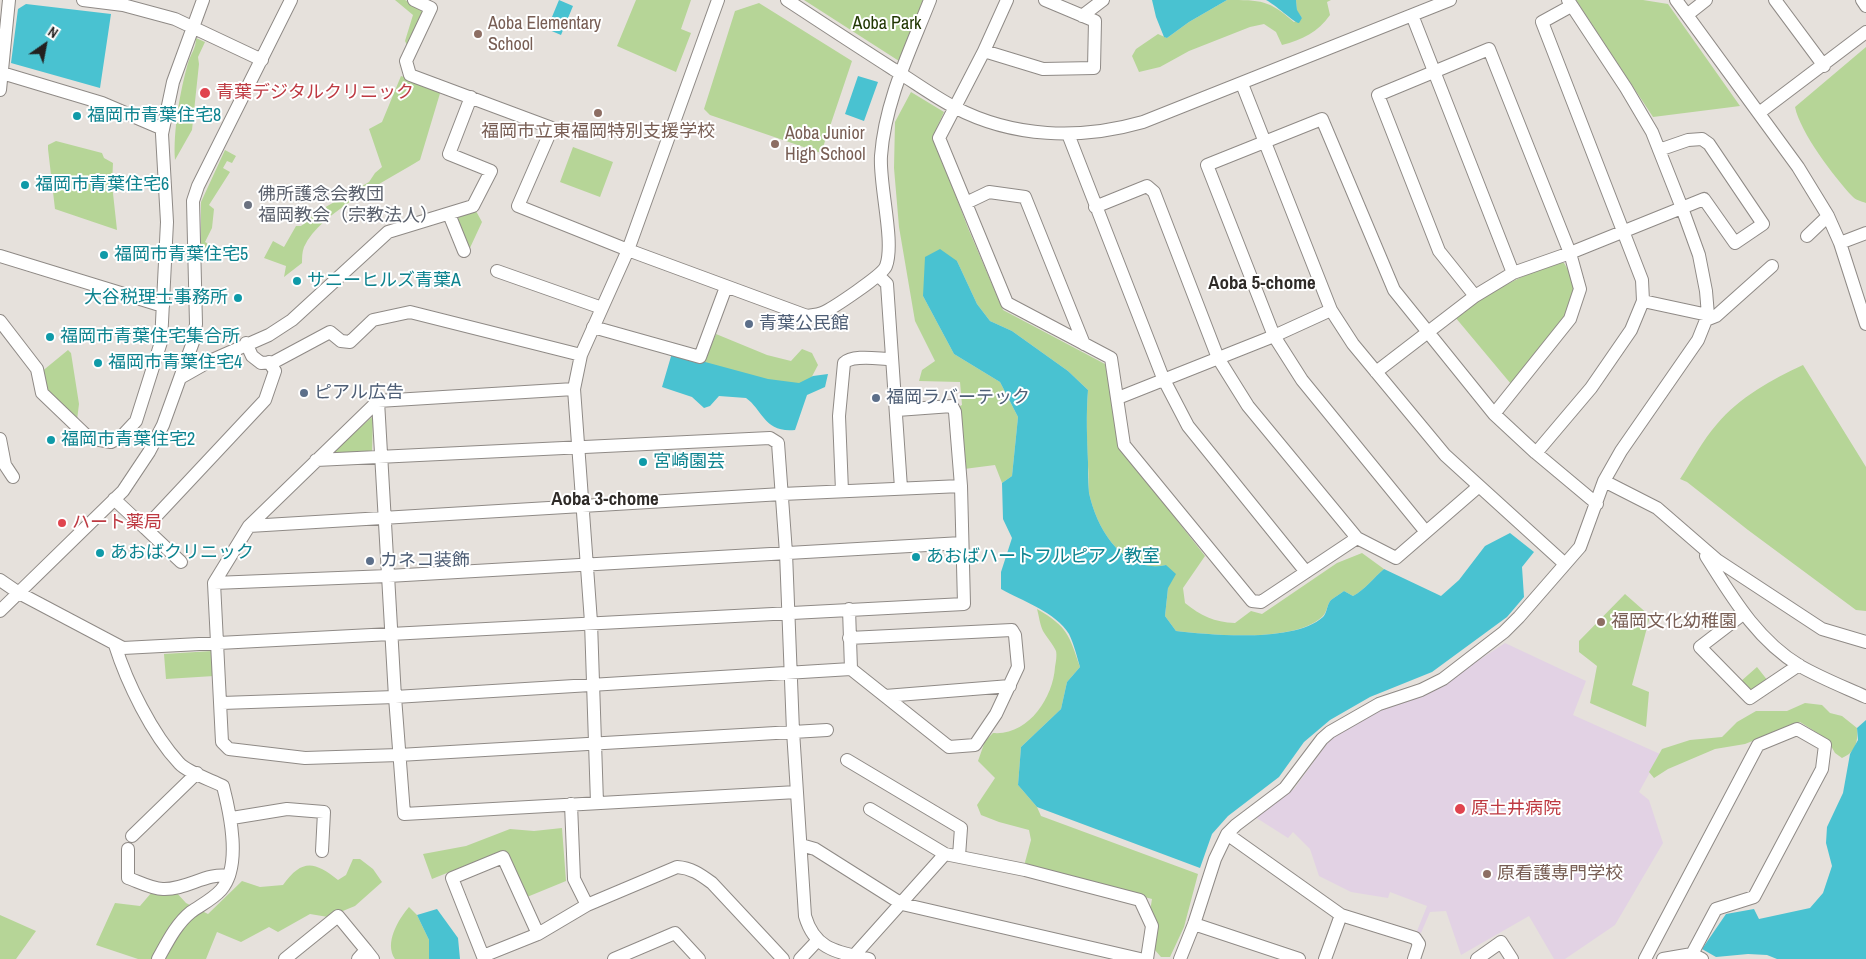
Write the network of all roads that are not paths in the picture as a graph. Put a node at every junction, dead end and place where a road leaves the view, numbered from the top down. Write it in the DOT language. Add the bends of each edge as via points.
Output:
graph roads {
  1 [pos="8,0"];
  2 [pos="83,0"];
  3 [pos="203,0"];
  4 [pos="276,0"];
  5 [pos="414,0"];
  6 [pos="718,0"];
  7 [pos="787,0"];
  8 [pos="930,0"];
  9 [pos="1007,0"];
  10 [pos="1045,0"];
  11 [pos="1103,0"];
  12 [pos="1450,0"];
  13 [pos="1676,0"];
  14 [pos="1706,0"];
  15 [pos="1775,0"];
  16 [pos="1862,0"];
  17 [pos="290,3"];
  18 [pos="1569,3"];
  19 [pos="1866,6"];
  20 [pos="1412,15"];
  21 [pos="1082,16"];
  22 [pos="1686,16"];
  23 [pos="192,26"];
  24 [pos="1866,32"];
  25 [pos="984,51"];
  26 [pos="262,60"];
  27 [pos="1824,66"];
  28 [pos="1436,72"];
  29 [pos="2,73"];
  30 [pos="901,74"];
  31 [pos="1242,84"];
  32 [pos="0,90"];
  33 [pos="471,97"];
  34 [pos="954,107"];
  35 [pos="1759,113"];
  36 [pos="163,129"];
  37 [pos="1068,134"];
  38 [pos="1264,140"];
  39 [pos="1659,150"];
  40 [pos="966,203"];
  41 [pos="1095,207"];
  42 [pos="1682,208"];
  43 [pos="449,214"];
  44 [pos="1828,216"];
  45 [pos="1623,230"];
  46 [pos="1866,233"];
  47 [pos="1807,236"];
  48 [pos="1840,243"];
  49 [pos="628,250"];
  50 [pos="464,251"];
  51 [pos="1570,254"];
  52 [pos="0,256"];
  53 [pos="1772,266"];
  54 [pos="497,271"];
  55 [pos="1513,273"];
  56 [pos="879,276"];
  57 [pos="726,287"];
  58 [pos="1475,296"];
  59 [pos="1643,301"];
  60 [pos="163,306"];
  61 [pos="602,308"];
  62 [pos="1330,310"];
  63 [pos="1707,317"];
  64 [pos="0,321"];
  65 [pos="1866,324"];
  66 [pos="594,327"];
  67 [pos="1428,333"];
  68 [pos="1274,336"];
  69 [pos="246,344"];
  70 [pos="1084,344"];
  71 [pos="581,355"];
  72 [pos="1218,358"];
  73 [pos="891,359"];
  74 [pos="269,362"];
  75 [pos="1376,372"];
  76 [pos="180,378"];
  77 [pos="1163,378"];
  78 [pos="574,389"];
  79 [pos="1118,398"];
  80 [pos="378,401"];
  81 [pos="897,410"];
  82 [pos="1494,414"];
  83 [pos="0,439"];
  84 [pos="580,446"];
  85 [pos="1536,454"];
  86 [pos="382,458"];
  87 [pos="316,460"];
  88 [pos="13,477"];
  89 [pos="1604,481"];
  90 [pos="961,486"];
  91 [pos="1478,487"];
  92 [pos="900,488"];
  93 [pos="842,491"];
  94 [pos="782,494"];
  95 [pos="114,499"];
  96 [pos="1598,504"];
  97 [pos="584,507"];
  98 [pos="385,519"];
  99 [pos="249,526"];
  100 [pos="145,528"];
  101 [pos="1426,532"];
  102 [pos="1357,538"];
  103 [pos="962,543"];
  104 [pos="1701,547"];
  105 [pos="786,553"];
  106 [pos="181,562"];
  107 [pos="587,564"];
  108 [pos="1565,564"];
  109 [pos="1306,572"];
  110 [pos="388,576"];
  111 [pos="0,580"];
  112 [pos="214,583"];
  113 [pos="19,593"];
  114 [pos="849,609"];
  115 [pos="0,611"];
  116 [pos="790,612"];
  117 [pos="1743,614"];
  118 [pos="591,622"];
  119 [pos="391,634"];
  120 [pos="850,638"];
  121 [pos="1866,642"];
  122 [pos="217,643"];
  123 [pos="116,645"];
  124 [pos="1800,665"];
  125 [pos="851,669"];
  126 [pos="791,672"];
  127 [pos="593,684"];
  128 [pos="1010,686"];
  129 [pos="395,696"];
  130 [pos="885,696"];
  131 [pos="1866,698"];
  132 [pos="222,703"];
  133 [pos="827,730"];
  134 [pos="793,731"];
  135 [pos="595,743"];
  136 [pos="399,755"];
  137 [pos="847,760"];
  138 [pos="197,773"];
  139 [pos="797,792"];
  140 [pos="597,803"];
  141 [pos="571,804"];
  142 [pos="870,809"];
  143 [pos="232,818"];
  144 [pos="1227,834"];
  145 [pos="132,836"];
  146 [pos="801,845"];
  147 [pos="128,849"];
  148 [pos="322,851"];
  149 [pos="946,854"];
  150 [pos="959,856"];
  151 [pos="229,876"];
  152 [pos="902,904"];
  153 [pos="587,905"];
  154 [pos="1341,915"];
  155 [pos="1194,924"];
  156 [pos="538,934"];
  157 [pos="817,941"];
  158 [pos="366,956"];
  159 [pos="1697,956"];
  160 [pos="484,957"];
  161 [pos="852,957"];
  162 [pos="158,959"];
  163 [pos="284,959"];
  164 [pos="614,959"];
  165 [pos="699,959"];
  166 [pos="783,959"];
  167 [pos="800,959"];
  168 [pos="869,959"];
  169 [pos="1140,959"];
  170 [pos="1147,959"];
  171 [pos="1180,959"];
  172 [pos="1299,959"];
  173 [pos="1325,959"];
  174 [pos="1414,959"];
  175 [pos="1477,959"];
  176 [pos="1512,959"];
  177 [pos="1646,959"];
  178 [pos="1663,959"];
  1 -- 29 [label="street"];
  2 -- 23 [label="street" via="123,5"];
  3 -- 23 [label="street"];
  4 -- 17 [label="street"];
  5 -- 33 [label="street" via="431,8 406,61 410,74"];
  6 -- 49 [label="street"];
  7 -- 30 [label="street"];
  8 -- 30 [label="street"];
  9 -- 25 [label="street"];
  10 -- 21 [label="street"];
  11 -- 21 [label="street"];
  12 -- 20 [label="street"];
  13 -- 22 [label="street"];
  14 -- 22 [label="street"];
  15 -- 27 [label="street"];
  16 -- 19 [label="street"];
  17 -- 26 [label="street"];
  18 -- 39 [label="street" via="1626,88"];
  18 -- 45 [label="street" via="1542,22"];
  20 -- 28 [label="street"];
  20 -- 31 [label="street"];
  21 -- 25 [label="street" via="1095,21 1094,68 1044,68"];
  22 -- 35 [label="street"];
  23 -- 26 [label="street"];
  23 -- 36 [label="street" via="173,82"];
  24 -- 27 [label="street"];
  25 -- 34 [label="street"];
  26 -- 76 [label="street" via="193,201 196,324"];
  27 -- 35 [label="street"];
  28 -- 51 [label="street" via="1489,49"];
  28 -- 55 [label="street"];
  28 -- 58 [label="street" via="1378,95 1439,251"];
  29 -- 32 [label="street"];
  29 -- 36 [label="street" via="102,103"];
  30 -- 34 [label="street"];
  30 -- 56 [label="street" via="890,104 881,159 889,251 886,267"];
  31 -- 37 [label="street" via="1143,122 1122,128"];
  31 -- 38 [label="street"];
  33 -- 43 [label="street" via="449,154 491,171 473,206"];
  33 -- 49 [label="street" via="552,128 518,206"];
  34 -- 37 [label="street" via="1001,126"];
  34 -- 40 [label="street" via="939,138"];
  35 -- 44 [label="street"];
  36 -- 60 [label="street" via="168,222"];
  37 -- 41 [label="street"];
  38 -- 62 [label="street"];
  38 -- 67 [label="street" via="1322,119 1394,290"];
  38 -- 68 [label="street" via="1207,165"];
  39 -- 42 [label="street"];
  39 -- 42 [label="street" via="1688,140 1702,139 1709,144 1763,224 1735,243 1704,199"];
  40 -- 70 [label="street" via="1007,303"];
  40 -- 70 [label="street" via="989,192 1025,197"];
  41 -- 72 [label="street" via="1148,186 1154,192"];
  41 -- 77 [label="street"];
  42 -- 45 [label="street"];
  42 -- 63 [label="street" via="1698,256 1706,291"];
  43 -- 50 [label="street"];
  43 -- 69 [label="street" via="388,232 292,320 269,335"];
  44 -- 47 [label="street"];
  44 -- 48 [label="street"];
  45 -- 51 [label="street"];
  45 -- 59 [label="street" via="1642,280"];
  46 -- 48 [label="street"];
  48 -- 65 [label="street"];
  49 -- 57 [label="street"];
  49 -- 61 [label="street"];
  51 -- 55 [label="street"];
  51 -- 82 [label="street" via="1580,289 1570,320"];
  52 -- 60 [label="street"];
  53 -- 63 [label="street" via="1716,316"];
  54 -- 61 [label="street"];
  55 -- 58 [label="street"];
  56 -- 57 [label="street" via="823,313 807,316"];
  56 -- 73 [label="street" via="887,284"];
  57 -- 66 [label="street" via="700,356"];
  58 -- 67 [label="street"];
  59 -- 63 [label="street"];
  59 -- 85 [label="street" via="1631,330 1590,388"];
  60 -- 64 [label="street" via="161,342 136,421 111,442 88,438 42,392 36,369"];
  61 -- 66 [label="street"];
  62 -- 68 [label="street"];
  62 -- 75 [label="street"];
  63 -- 89 [label="street" via="1698,340"];
  66 -- 71 [label="street"];
  67 -- 75 [label="street"];
  67 -- 82 [label="street"];
  68 -- 72 [label="street"];
  68 -- 101 [label="street" via="1302,380"];
  69 -- 74 [label="street" via="261,363"];
  69 -- 76 [label="street"];
  70 -- 79 [label="street" via="1111,358"];
  71 -- 74 [label="street" via="410,312 373,320 350,342 341,341 330,332"];
  71 -- 78 [label="street"];
  72 -- 77 [label="street"];
  72 -- 102 [label="street" via="1248,406"];
  73 -- 81 [label="street"];
  73 -- 93 [label="street" via="855,359 844,363 839,416"];
  74 -- 100 [label="street" via="275,371 265,400"];
  75 -- 91 [label="street" via="1445,455"];
  76 -- 95 [label="street" via="149,452"];
  77 -- 79 [label="street"];
  77 -- 109 [label="street" via="1188,426"];
  78 -- 80 [label="street"];
  78 -- 84 [label="street"];
  79 -- 109 [label="street" via="1124,445 1252,601 1262,602"];
  80 -- 86 [label="street"];
  80 -- 87 [label="street"];
  81 -- 90 [label="street" via="952,406"];
  81 -- 92 [label="street"];
  82 -- 85 [label="street"];
  83 -- 88 [label="street" via="5,465"];
  84 -- 86 [label="street"];
  84 -- 94 [label="street" via="770,438 778,444"];
  84 -- 97 [label="street"];
  85 -- 96 [label="street"];
  86 -- 87 [label="street"];
  86 -- 98 [label="street"];
  87 -- 99 [label="street"];
  89 -- 96 [label="street"];
  89 -- 104 [label="street" via="1657,508"];
  90 -- 92 [label="street"];
  90 -- 103 [label="street"];
  91 -- 101 [label="street"];
  91 -- 108 [label="street"];
  92 -- 93 [label="street"];
  93 -- 94 [label="street"];
  94 -- 97 [label="street"];
  94 -- 105 [label="street"];
  95 -- 100 [label="street"];
  95 -- 113 [label="street"];
  96 -- 108 [label="street" via="1580,547"];
  97 -- 98 [label="street"];
  97 -- 107 [label="street"];
  98 -- 99 [label="street"];
  98 -- 110 [label="street"];
  99 -- 112 [label="street"];
  100 -- 106 [label="street"];
  101 -- 102 [label="street" via="1396,558"];
  102 -- 109 [label="street"];
  103 -- 105 [label="street"];
  103 -- 114 [label="street" via="964,604"];
  104 -- 117 [label="street"];
  104 -- 121 [label="street" via="1822,629"];
  105 -- 107 [label="street"];
  105 -- 116 [label="street"];
  107 -- 110 [label="street"];
  107 -- 118 [label="street"];
  108 -- 144 [label="street" via="1504,632 1463,665 1421,690 1379,704 1322,739 1285,788"];
  110 -- 112 [label="street"];
  110 -- 119 [label="street"];
  111 -- 113 [label="street"];
  112 -- 122 [label="street"];
  113 -- 115 [label="street"];
  113 -- 123 [label="street"];
  114 -- 116 [label="street"];
  114 -- 120 [label="street"];
  116 -- 118 [label="street"];
  116 -- 126 [label="street"];
  117 -- 124 [label="street" via="1765,638"];
  117 -- 124 [label="street" via="1700,647 1750,698"];
  118 -- 119 [label="street"];
  118 -- 127 [label="street"];
  119 -- 122 [label="street"];
  119 -- 129 [label="street"];
  120 -- 125 [label="street"];
  120 -- 128 [label="street" via="1012,630 1016,634 1018,667"];
  122 -- 123 [label="street" via="123,648"];
  122 -- 132 [label="street"];
  123 -- 138 [label="street" via="127,677 156,731 180,764"];
  124 -- 131 [label="street"];
  125 -- 126 [label="street"];
  125 -- 130 [label="street"];
  126 -- 127 [label="street"];
  126 -- 134 [label="street"];
  127 -- 129 [label="street"];
  127 -- 135 [label="street"];
  128 -- 130 [label="street"];
  128 -- 130 [label="street" via="975,745 949,747"];
  129 -- 132 [label="street"];
  129 -- 136 [label="street"];
  132 -- 136 [label="street" via="222,742 228,749 305,758"];
  133 -- 134 [label="street"];
  134 -- 135 [label="street"];
  134 -- 139 [label="street"];
  135 -- 136 [label="street"];
  135 -- 140 [label="street"];
  136 -- 141 [label="street" via="404,814"];
  137 -- 150 [label="street" via="961,828"];
  138 -- 143 [label="street" via="223,786"];
  138 -- 145 [label="street"];
  139 -- 140 [label="street"];
  139 -- 146 [label="street"];
  140 -- 141 [label="street"];
  141 -- 153 [label="street" via="574,879"];
  142 -- 149 [label="street"];
  143 -- 148 [label="street" via="287,809 324,812"];
  143 -- 151 [label="street"];
  144 -- 154 [label="street"];
  144 -- 155 [label="street" via="1214,859"];
  146 -- 152 [label="street" via="815,849"];
  146 -- 157 [label="street" via="805,916"];
  147 -- 151 [label="street" via="128,878 162,889 220,874"];
  149 -- 150 [label="street"];
  149 -- 152 [label="street"];
  150 -- 170 [label="street" via="1140,900 1152,926"];
  151 -- 162 [label="street" via="222,889 182,921"];
  152 -- 161 [label="street"];
  152 -- 169 [label="street"];
  153 -- 156 [label="street"];
  153 -- 166 [label="street" via="677,867 686,867 712,883"];
  154 -- 173 [label="street"];
  154 -- 174 [label="street" via="1415,938 1419,944"];
  155 -- 171 [label="street"];
  155 -- 172 [label="street"];
  156 -- 160 [label="street"];
  156 -- 160 [label="street" via="503,857 452,878"];
  157 -- 161 [label="street"];
  157 -- 167 [label="street"];
  158 -- 163 [label="street" via="338,916"];
  159 -- 177 [label="street" via="1716,909 1754,897 1822,769 1825,745 1797,729 1758,745"];
  159 -- 178 [label="street"];
  161 -- 168 [label="street"];
  164 -- 165 [label="street" via="675,934"];
  175 -- 176 [label="street" via="1501,942"];
}
